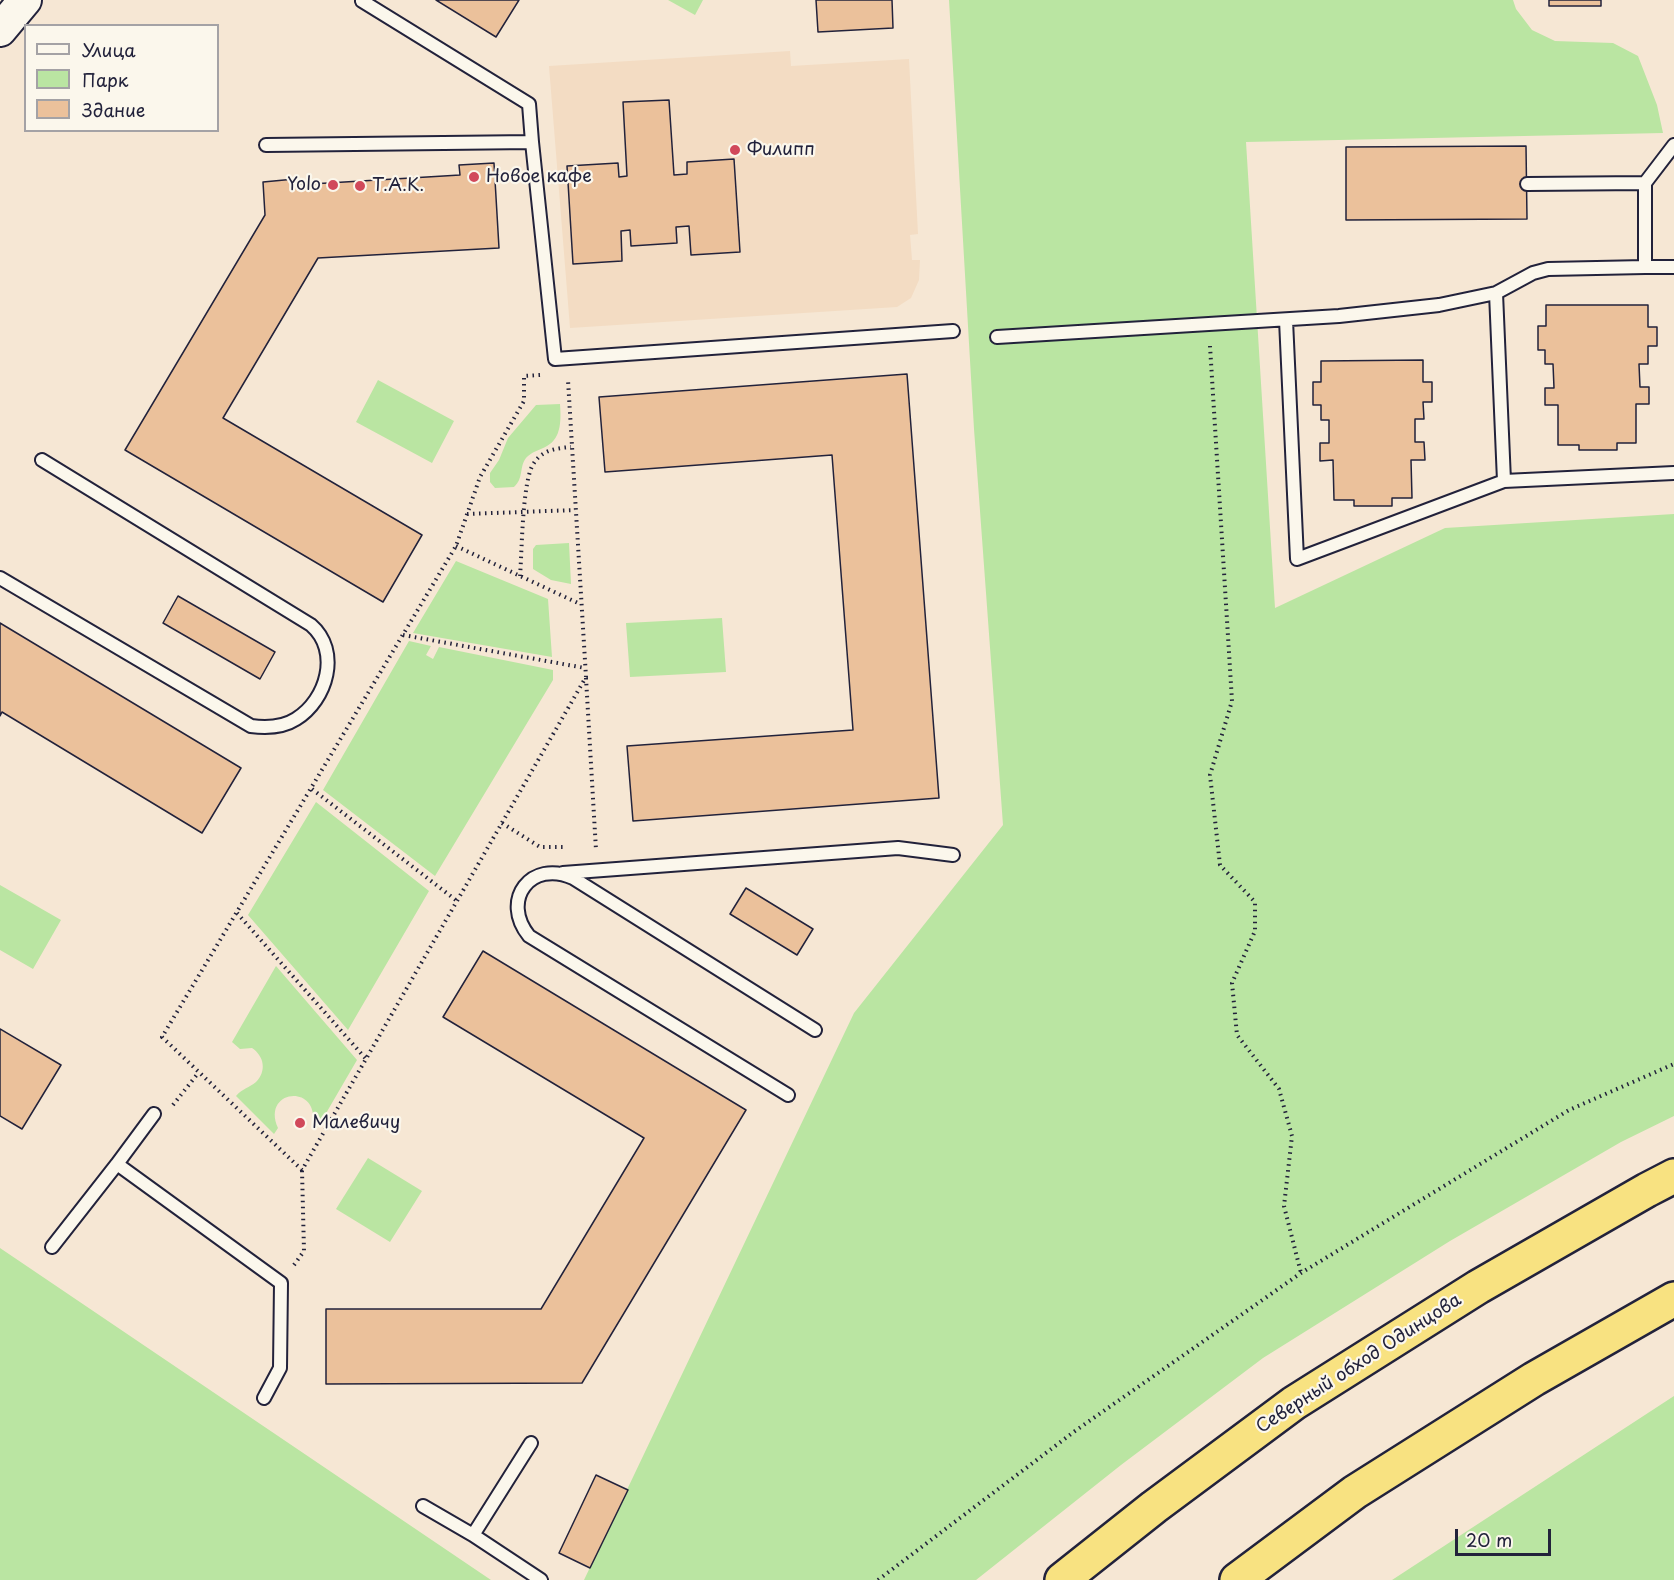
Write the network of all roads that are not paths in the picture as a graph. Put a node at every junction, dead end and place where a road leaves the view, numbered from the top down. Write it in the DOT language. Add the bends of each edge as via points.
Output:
graph roads {
  1 [pos="25,0"];
  2 [pos="362,1"];
  3 [pos="0,30"];
  4 [pos="532,142"];
  5 [pos="1674,144"];
  6 [pos="266,145"];
  7 [pos="1645,183"];
  8 [pos="1527,184"];
  9 [pos="1645,267"];
  10 [pos="1674,267"];
  11 [pos="1496,293"];
  12 [pos="1286,320"];
  13 [pos="953,330"];
  14 [pos="997,337"];
  15 [pos="42,460"];
  16 [pos="1674,473"];
  17 [pos="1504,481"];
  18 [pos="0,578"];
  19 [pos="953,855"];
  20 [pos="562,873"];
  21 [pos="815,1030"];
  22 [pos="788,1095"];
  23 [pos="154,1114"];
  24 [pos="117,1164"];
  25 [pos="1674,1176"];
  26 [pos="52,1247"];
  27 [pos="1674,1299"];
  28 [pos="264,1398"];
  29 [pos="531,1443"];
  30 [pos="423,1506"];
  31 [pos="473,1535"];
  32 [pos="541,1580"];
  33 [pos="1062,1580"];
  34 [pos="1237,1580"];
  1 -- 3 [label="street"];
  2 -- 4 [label="lane" via="529,104"];
  4 -- 6 [label="lane"];
  4 -- 13 [label="lane" via="555,359"];
  5 -- 7 [label="lane"];
  7 -- 8 [label="lane"];
  7 -- 9 [label="lane"];
  9 -- 10 [label="lane"];
  9 -- 11 [label="lane" via="1548,269"];
  11 -- 12 [label="lane" via="1439,305"];
  11 -- 17 [label="lane"];
  12 -- 14 [label="lane"];
  12 -- 17 [label="lane" via="1297,559"];
  15 -- 18 [label="lane" via="311,625 323,639 328,654 323,687 296,719 276,726 251,726"];
  16 -- 17 [label="lane"];
  19 -- 20 [label="lane" via="898,848"];
  20 -- 21 [label="lane"];
  20 -- 22 [label="lane" via="538,875 521,892 518,915 530,936"];
  23 -- 24 [label="lane"];
  24 -- 26 [label="lane"];
  24 -- 28 [label="lane" via="281,1283 280,1368"];
  25 -- 33 [label="highway, Северный обход Одинцова" via="1478,1287 1294,1402"];
  27 -- 34 [label="highway" via="1534,1379 1355,1492"];
  29 -- 31 [label="lane"];
  30 -- 31 [label="lane"];
  31 -- 32 [label="lane"];
}
